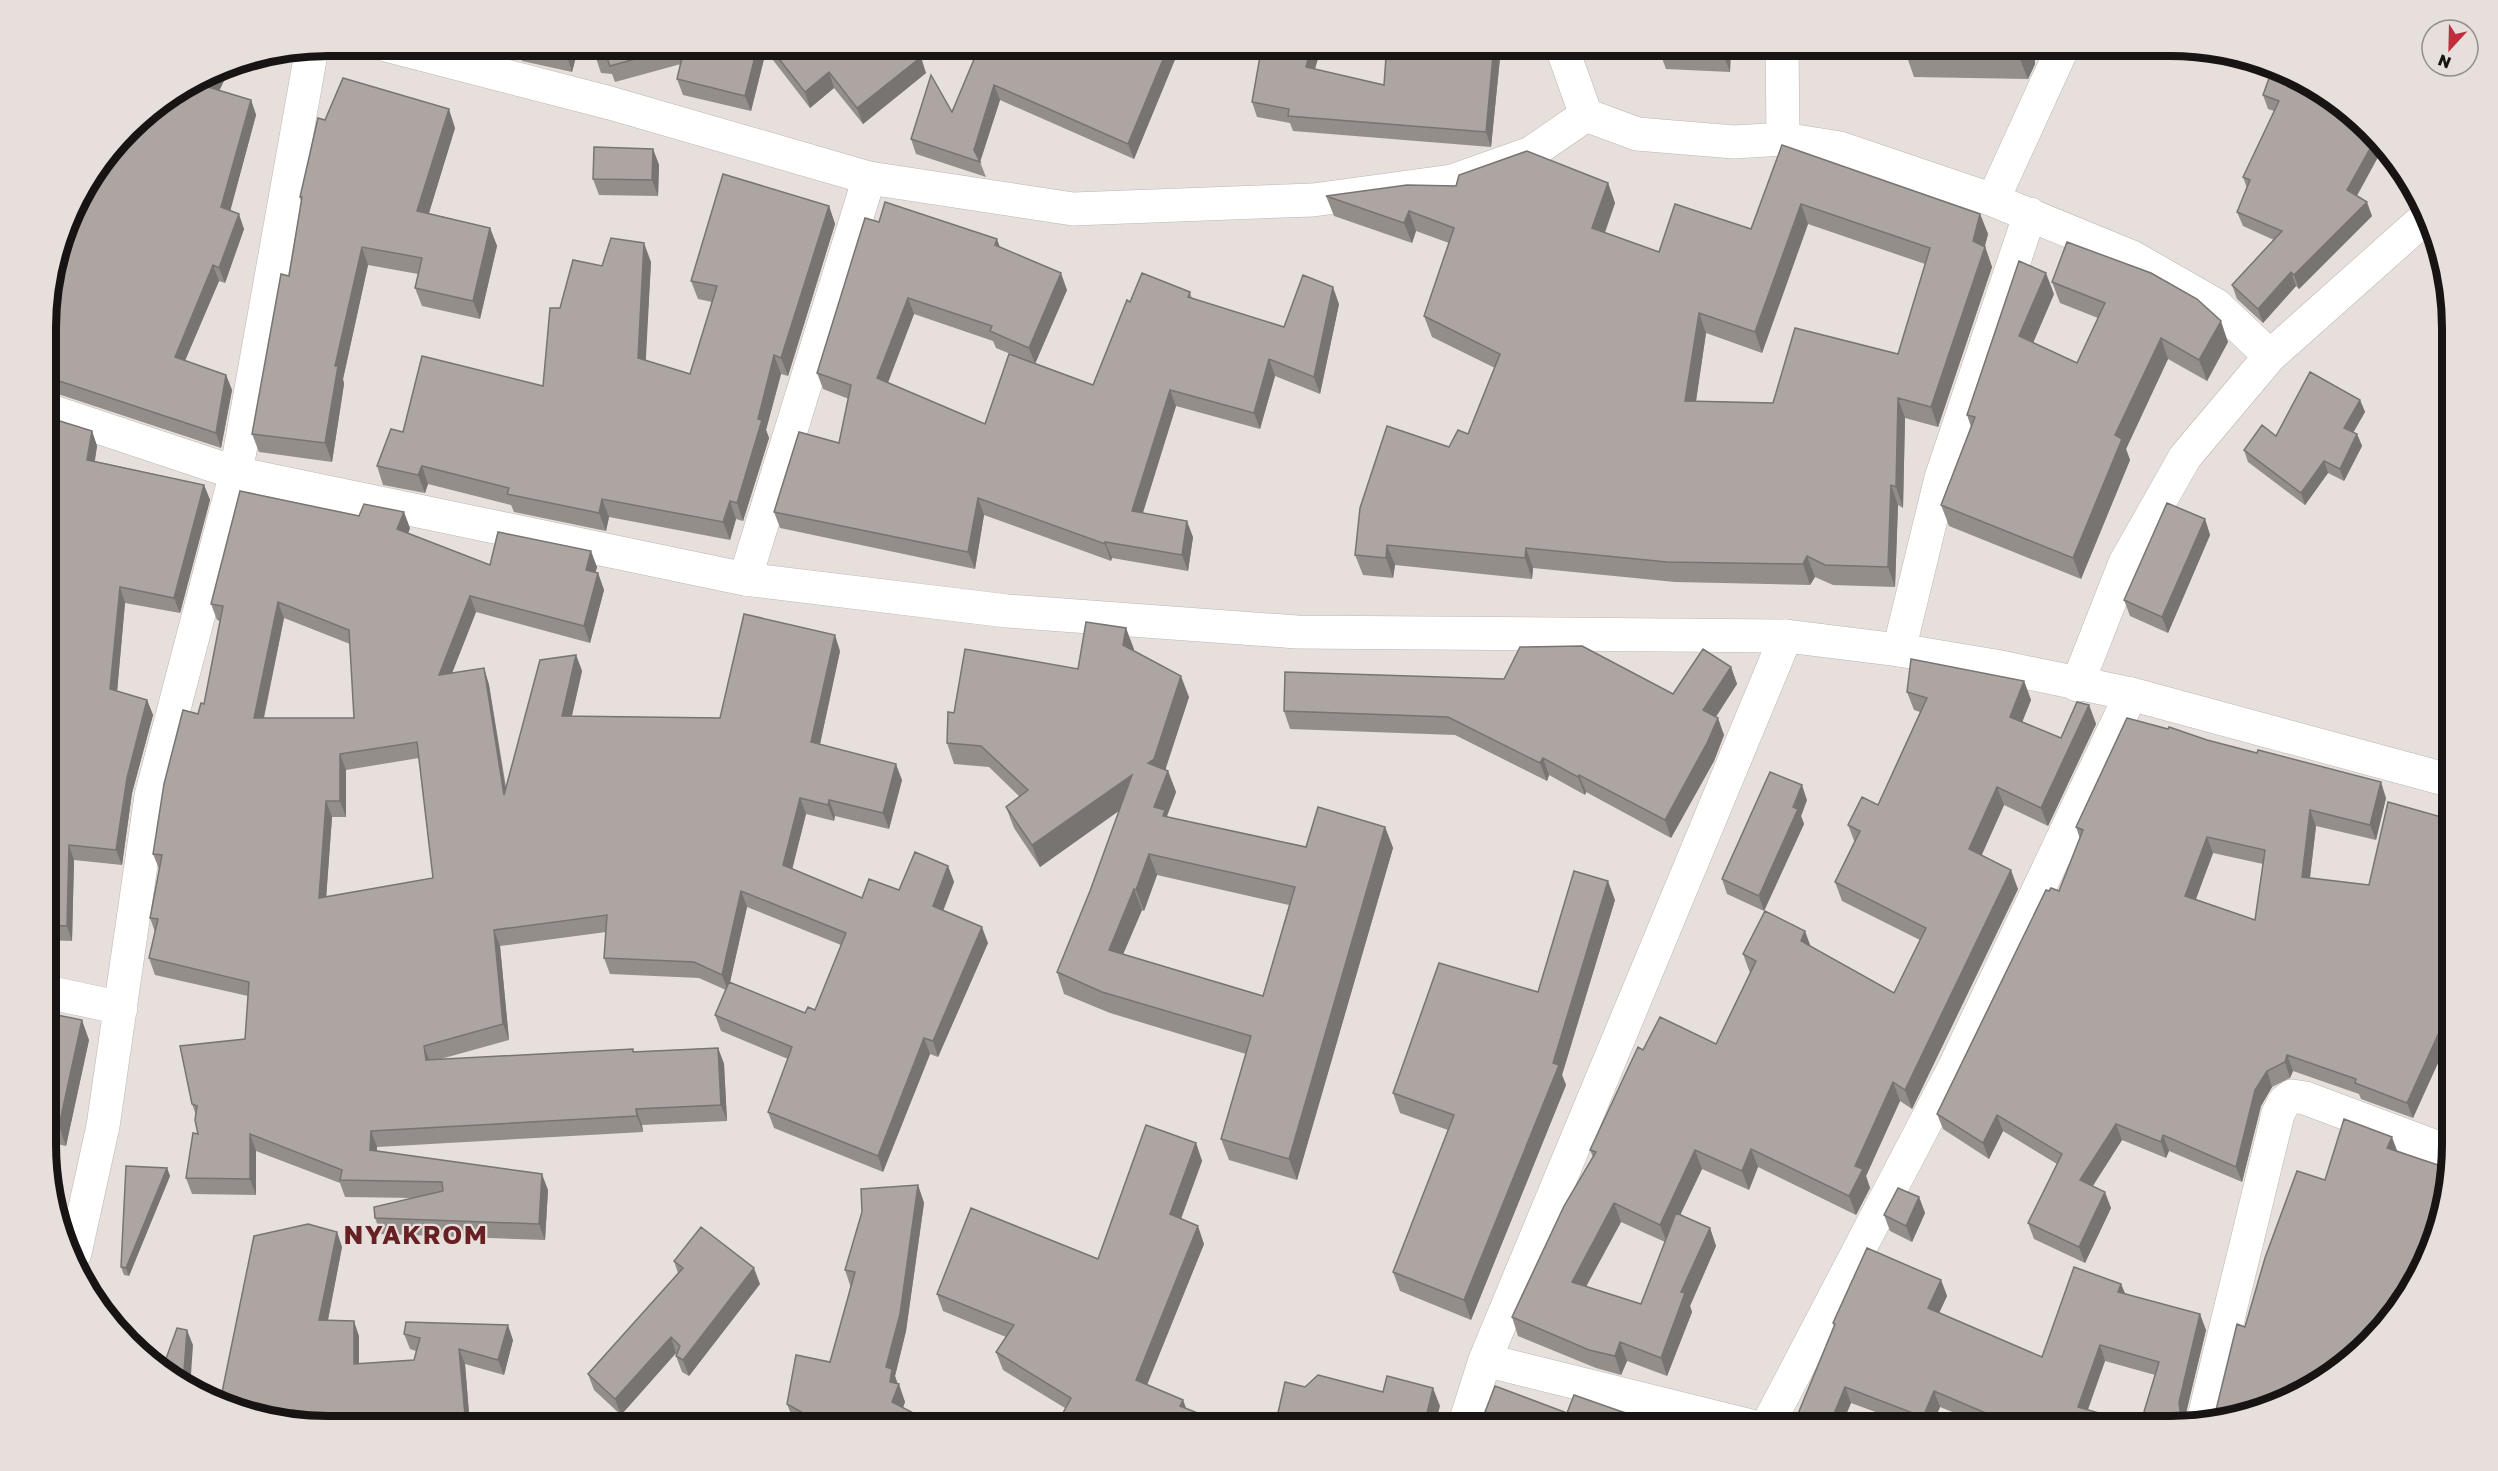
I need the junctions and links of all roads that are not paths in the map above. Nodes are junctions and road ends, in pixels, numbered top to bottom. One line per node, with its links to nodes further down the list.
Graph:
1 (311, 56): 14 (street)
2 (428, 56): 8 (street)
3 (1566, 56): 6 (street)
4 (1782, 56): 7 (street)
5 (2059, 56): 9 (street)
6 (1586, 115): 7 (street); 8 (street)
7 (1783, 139): 9 (street)
8 (869, 178): 15 (street)
9 (1993, 200): 10 (street)
10 (2030, 214): 12 (street); 17 (street)
11 (2421, 221): 12 (street)
12 (2270, 356): 18 (street)
13 (56, 413): 14 (street)
14 (236, 473): 15 (street); 22 (street)
15 (745, 579): 16 (street)
16 (1786, 636): 17 (street); 25 (street)
17 (1899, 650): 18 (street)
18 (2077, 685): 19 (street)
19 (2131, 694): 20 (street); 29 (street)
20 (2442, 778)
21 (56, 995): 22 (street)
22 (121, 1008): 24 (street)
23 (2442, 1149): 26 (street)
24 (76, 1248)
25 (1485, 1360): 27 (street); 28 (street)
26 (2205, 1413)
27 (1467, 1416)
28 (1711, 1416)
29 (1772, 1416)

